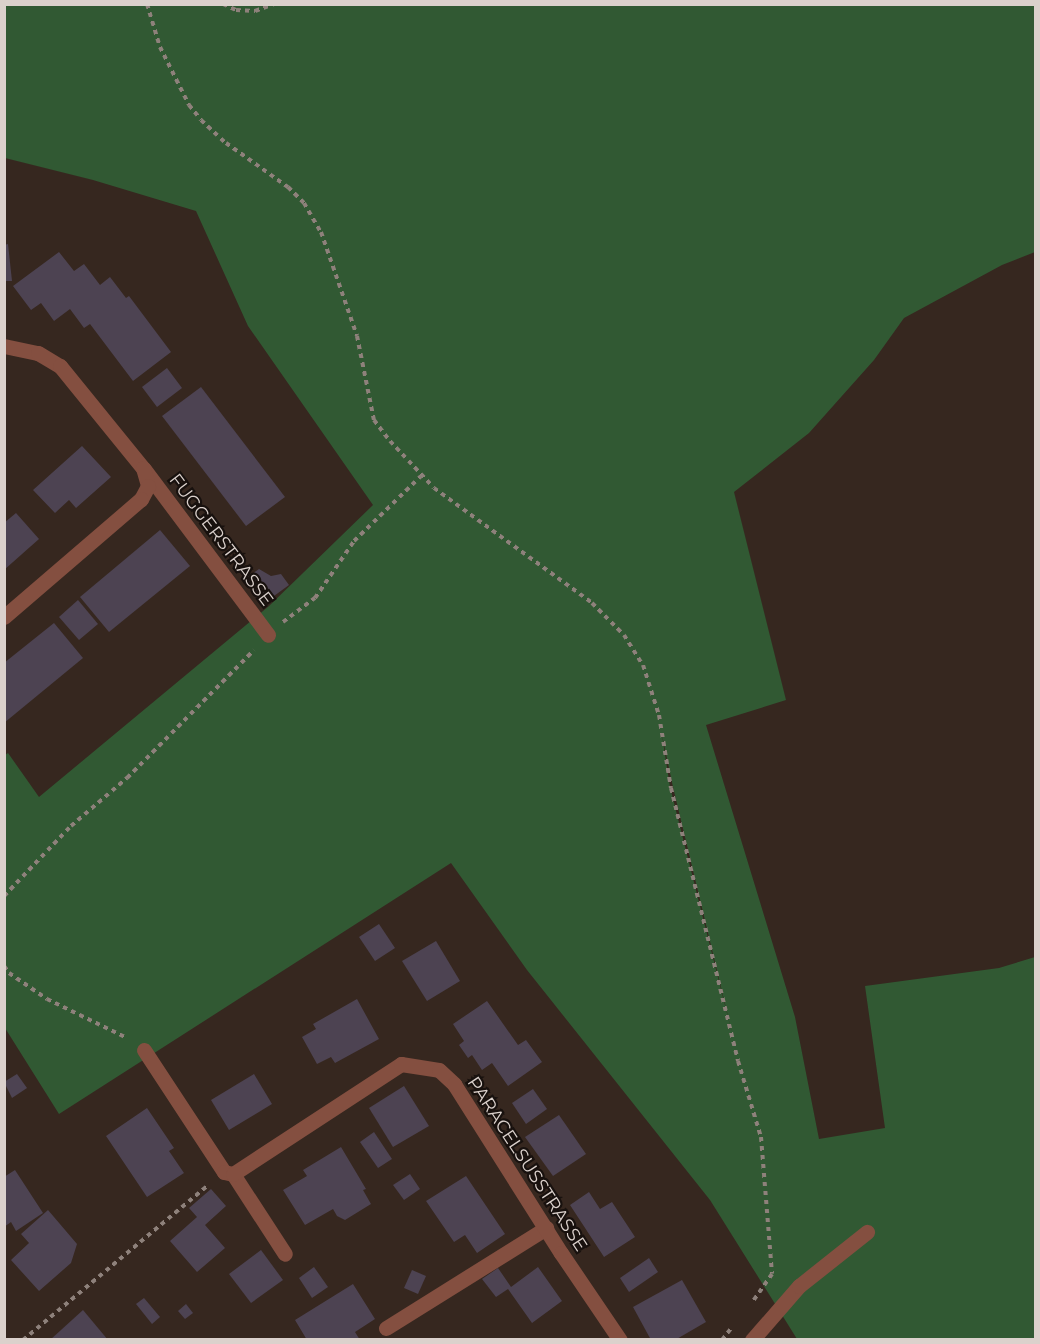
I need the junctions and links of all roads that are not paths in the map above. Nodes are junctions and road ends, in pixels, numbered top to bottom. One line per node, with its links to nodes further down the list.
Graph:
1 (4, 346): 2 (street, FUGGERSTRASSE)
2 (143, 468): 3 (street, FUGGERSTRASSE); 4 (street, FUGGERSTRASSE)
3 (4, 617)
4 (268, 635)
5 (144, 1050): 6 (street)
6 (229, 1173): 7 (street, PARACELSUSSTRASSE); 9 (street)
7 (546, 1228): 10 (street); 11 (street, PARACELSUSSTRASSE)
8 (867, 1232): 12 (street)
9 (285, 1254)
10 (386, 1329)
11 (620, 1340)
12 (752, 1340)

